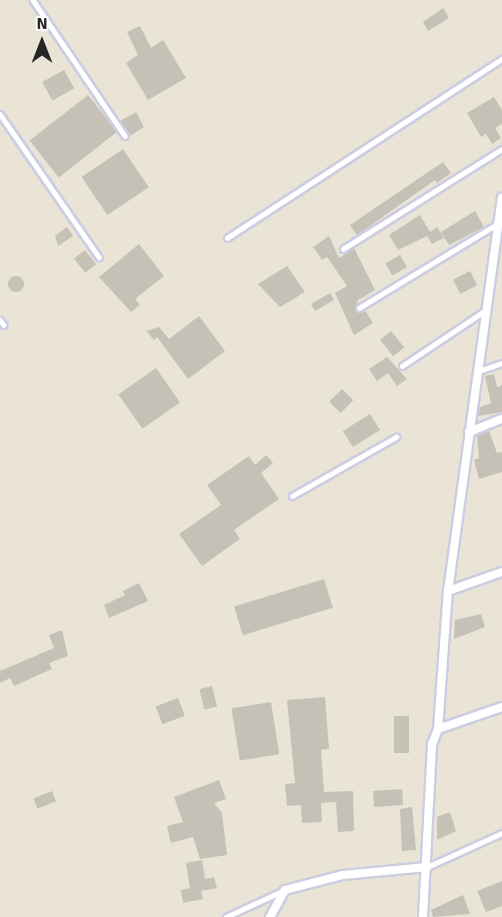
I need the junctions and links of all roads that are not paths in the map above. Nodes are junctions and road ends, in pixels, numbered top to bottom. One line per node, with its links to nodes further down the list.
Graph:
1 (33, 0): 4 (lane)
2 (502, 59): 8 (lane)
3 (0, 114): 10 (lane)
4 (125, 136)
5 (502, 149): 9 (lane)
6 (502, 198): 7 (street)
7 (497, 224): 11 (lane); 12 (street)
8 (227, 238)
9 (343, 249)
10 (99, 257)
11 (359, 308)
12 (488, 309): 14 (lane); 15 (street)
13 (502, 363): 15 (lane)
14 (402, 366)
15 (477, 372): 17 (street)
16 (502, 418): 17 (street)
17 (469, 432): 21 (street)
18 (396, 437): 19 (lane)
19 (292, 496)
20 (502, 572): 21 (street)
21 (448, 591): 23 (street)
22 (502, 707): 23 (street)
23 (438, 729): 25 (street)
24 (502, 833): 25 (lane)
25 (427, 867): 26 (street); 29 (street)
26 (285, 890): 27 (lane); 28 (street)
27 (226, 917)
28 (270, 917)
29 (423, 917)

